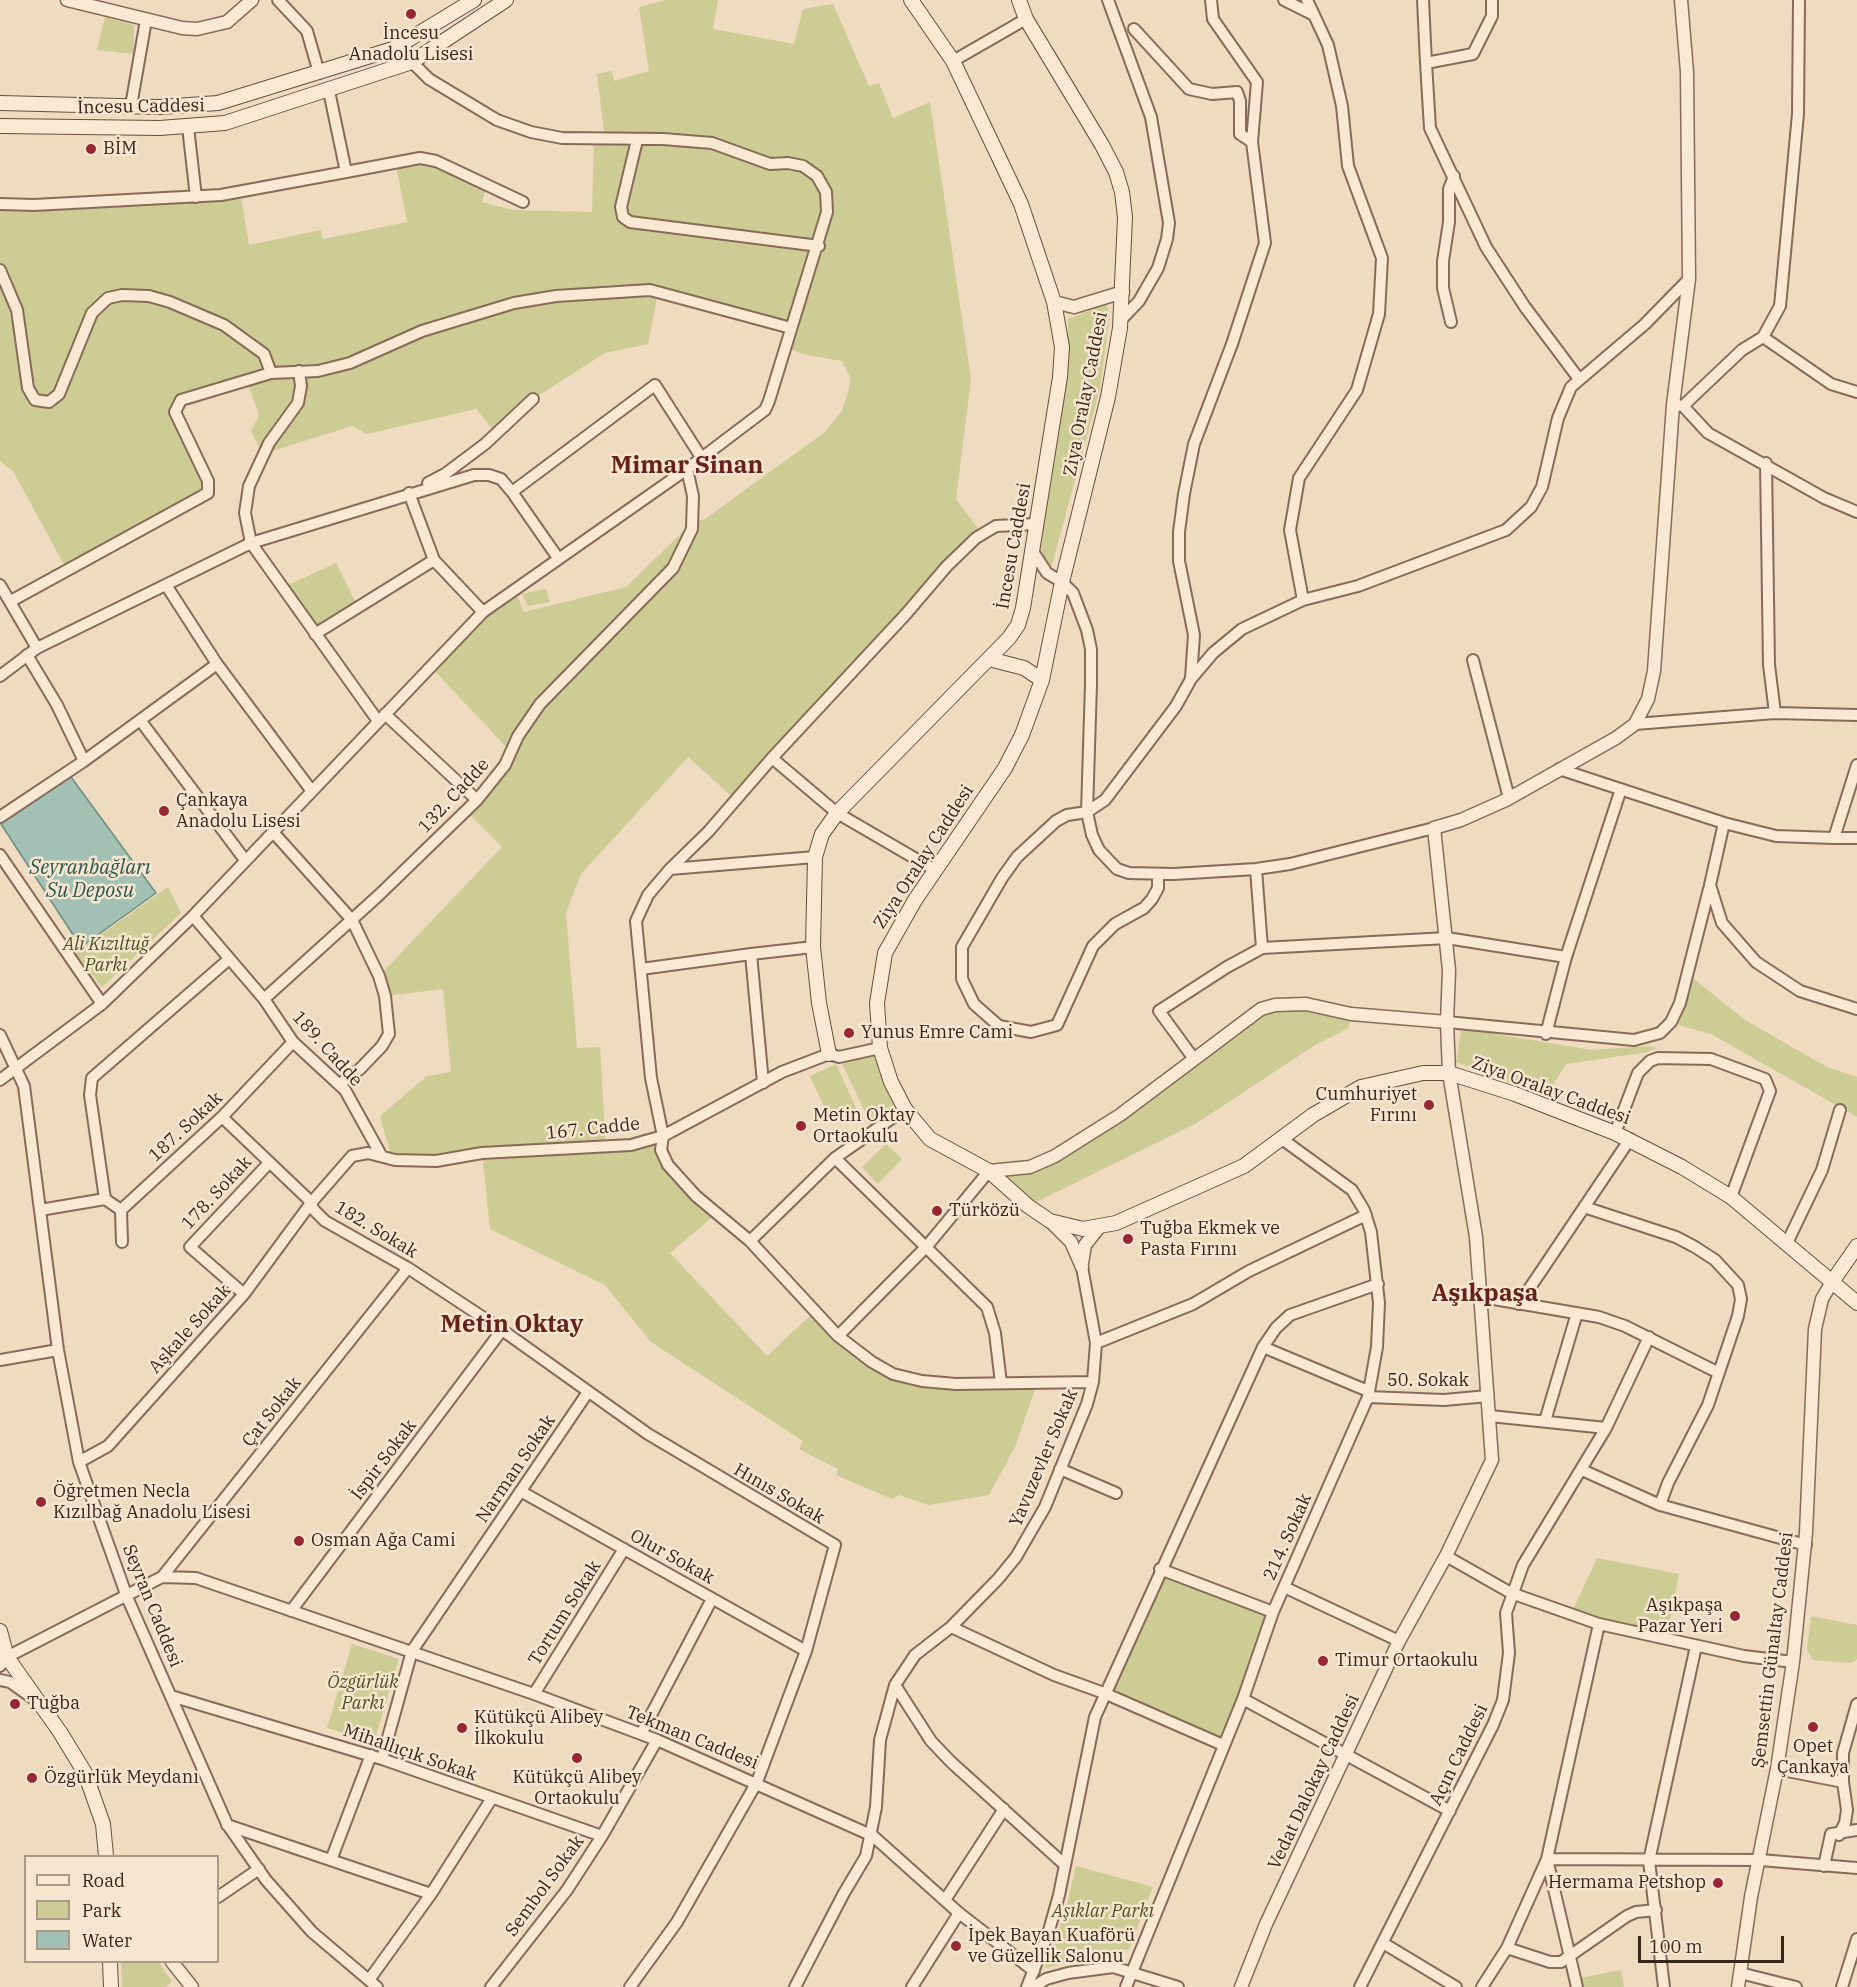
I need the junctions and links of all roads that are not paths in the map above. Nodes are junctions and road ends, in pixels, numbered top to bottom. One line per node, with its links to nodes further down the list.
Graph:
1 (67, 0): 18 (street)
2 (252, 0): 18 (street)
3 (278, 0): 24 (street)
4 (474, 0): 20 (main road, İncesu Caddesi)
5 (506, 0): 22 (main road, İncesu Caddesi)
6 (912, 0): 21 (main road, İncesu Caddesi)
7 (1019, 0): 17 (main road, Ziya Oralay Caddesi)
8 (1108, 0): 42 (street)
9 (1211, 0): 31 (street)
10 (1284, 0): 16 (street)
11 (1307, 0): 16 (street)
12 (1423, 0): 23 (street)
13 (1492, 0): 23 (street)
14 (1681, 0): 39 (street)
15 (1799, 0): 45 (street)
16 (1314, 15): 66 (street)
17 (1026, 19): 21 (street); 40 (main road, Ziya Oralay Caddesi)
18 (146, 20): 27 (street)
19 (1134, 29): 31 (street)
20 (404, 44): 22 (street); 24 (main road, İncesu Caddesi)
21 (953, 61): 41 (main road, İncesu Caddesi)
22 (412, 62): 25 (main road, İncesu Caddesi); 30 (street)
23 (1426, 63): 33 (street)
24 (319, 73): 27 (main road, İncesu Caddesi)
25 (329, 91): 29 (main road, İncesu Caddesi); 32 (street)
26 (0, 103): 27 (main road, İncesu Caddesi)
27 (131, 106)
28 (0, 126): 29 (main road, İncesu Caddesi)
29 (188, 127): 34 (street)
30 (637, 140): 37 (street); 37 (street)
31 (1252, 142): 76 (street)
32 (346, 172): 34 (street); 35 (street)
33 (1454, 176): 43 (street); 48 (street)
34 (196, 196): 36 (street)
35 (523, 202)
36 (0, 204)
37 (819, 246): 44 (street)
38 (0, 270): 47 (street)
39 (1689, 279): 48 (street); 51 (street)
40 (1123, 292): 41 (street); 42 (main road, Ziya Oralay Caddesi)
41 (1054, 303): 58 (main road, İncesu Caddesi)
42 (1121, 320): 63 (main road, Ziya Oralay Caddesi)
43 (1451, 322)
44 (791, 328): 46 (street); 52 (street)
45 (1762, 337): 49 (street); 51 (street)
46 (299, 371): 47 (street); 59 (street)
47 (271, 373): 67 (street)
48 (1579, 379): 66 (street)
49 (1857, 392)
50 (533, 399): 56 (street)
51 (1678, 405): 53 (street); 82 (street)
52 (700, 457): 54 (street); 55 (street)
53 (1766, 463): 57 (street); 78 (street)
54 (687, 470): 61 (street); 90 (street, 132. Cadde)
55 (512, 492): 56 (street); 61 (street)
56 (409, 493): 59 (street); 62 (street)
57 (1857, 512)
58 (1037, 524): 60 (main road, İncesu Caddesi); 83 (street)
59 (251, 543): 65 (street); 69 (street)
60 (1032, 550): 63 (street); 72 (main road, İncesu Caddesi)
61 (558, 558): 68 (street)
62 (435, 560): 68 (street); 69 (street)
63 (1062, 582): 77 (main road, Ziya Oralay Caddesi); 91 (street)
64 (0, 585): 67 (street)
65 (166, 585): 70 (street); 74 (street)
66 (1303, 600): 76 (street)
67 (10, 601): 70 (street)
68 (483, 612): 80 (street)
69 (315, 634): 80 (street)
70 (37, 648): 71 (street)
71 (27, 655): 75 (street); 84 (street)
72 (989, 658): 77 (main road); 92 (main road, İncesu Caddesi)
73 (1473, 660): 89 (street)
74 (217, 664): 81 (street); 88 (street)
75 (0, 676)
76 (1191, 679): 91 (street)
77 (1042, 680): 104 (main road, Ziya Oralay Caddesi)
78 (1775, 713): 79 (street); 82 (street)
79 (1857, 715)
80 (382, 718): 88 (street); 90 (street)
81 (140, 720): 84 (street); 101 (street)
82 (1635, 723): 86 (street)
83 (772, 759): 92 (street); 102 (street)
84 (84, 761): 93 (street)
85 (1857, 765): 97 (street)
86 (1559, 769): 87 (street); 89 (street)
87 (1621, 789): 94 (street); 113 (street)
88 (311, 790): 96 (street)
89 (1509, 798): 95 (street)
90 (477, 800): 108 (street, 132. Cadde)
91 (1087, 812): 105 (street); 105 (street)
92 (837, 813): 100 (main road, İncesu Caddesi); 104 (street)
93 (0, 817)
94 (1724, 824): 97 (street); 106 (street)
95 (1434, 828): 103 (street); 109 (street, Vedat Dalokay Caddesi)
96 (273, 832): 101 (street); 108 (street)
97 (1834, 838): 98 (street)
98 (1857, 838)
99 (0, 855): 117 (street)
100 (815, 857): 102 (street); 110 (main road, İncesu Caddesi)
101 (245, 860): 107 (street)
102 (670, 868): 115 (street)
103 (1257, 869): 105 (street); 111 (street)
104 (935, 870): 123 (main road, Ziya Oralay Caddesi)
105 (1158, 874)
106 (1710, 885): 118 (street); 120 (street)
107 (193, 916): 114 (street, 189. Cadde); 117 (street)
108 (352, 920): 116 (street, 132. Cadde); 130 (street)
109 (1447, 938): 111 (street); 113 (street); 119 (street, Vedat Dalokay Caddesi)
110 (813, 947): 112 (street); 124 (main road, İncesu Caddesi)
111 (1262, 948): 125 (street)
112 (751, 954): 115 (street); 129 (street)
113 (1566, 957): 120 (street)
114 (228, 960): 116 (street, 189. Cadde); 143 (street)
115 (641, 969): 135 (street)
116 (264, 999): 122 (street, 189. Cadde)
117 (102, 1004): 126 (street)
118 (1857, 1009)
119 (1447, 1022): 120 (street); 125 (street); 127 (street, Vedat Dalokay Caddesi)
120 (1546, 1034)
121 (0, 1035): 126 (street, Seyran Caddesi)
122 (293, 1042): 130 (street, 189. Cadde); 133 (street, 187. Sokak)
123 (880, 1048): 124 (street, 167. Cadde); 131 (main road, Ziya Oralay Caddesi)
124 (829, 1054): 129 (street, 167. Cadde)
125 (1194, 1059): 141 (street)
126 (17, 1069): 128 (street); 146 (street, Seyran Caddesi)
127 (1449, 1073): 134 (main road, Ziya Oralay Caddesi); 136 (main road, Ziya Oralay Caddesi); 161 (street, Vedat Dalokay Caddesi)
128 (0, 1080)
129 (763, 1083): 135 (street, 167. Cadde)
130 (340, 1084): 138 (street, 189. Cadde)
131 (905, 1109): 139 (street); 141 (main road, Ziya Oralay Caddesi)
132 (1840, 1110): 153 (street)
133 (222, 1118): 140 (street, 182. Sokak); 147 (street, 187. Sokak)
134 (1616, 1133): 137 (main road, Ziya Oralay Caddesi); 142 (street)
135 (663, 1136): 138 (street, 167. Cadde); 151 (street)
136 (1282, 1138): 148 (street, 214. Sokak); 150 (main road, Ziya Oralay Caddesi)
137 (1630, 1139): 142 (main road, Ziya Oralay Caddesi); 145 (street)
138 (381, 1155): 144 (street, 167. Cadde)
139 (835, 1158): 151 (street); 154 (street)
140 (268, 1163): 144 (street, 182. Sokak); 160 (street, 178. Sokak)
141 (989, 1171): 149 (main road, Ziya Oralay Caddesi); 154 (street)
142 (1731, 1197): 153 (main road, Ziya Oralay Caddesi)
143 (105, 1199): 146 (street); 147 (street)
144 (311, 1203): 157 (street, 182. Sokak); 160 (street, Aşkale Sokak)
145 (1584, 1207): 163 (street); 172 (street)
146 (40, 1210): 170 (street, Seyran Caddesi)
147 (121, 1210): 152 (street)
148 (1366, 1215): 159 (street, 214. Sokak); 168 (street)
149 (1050, 1221): 150 (main road, Ziya Oralay Caddesi); 156 (street)
150 (1100, 1226): 156 (street)
151 (750, 1241): 166 (street)
152 (122, 1242)
153 (1787, 1243): 158 (main road, Ziya Oralay Caddesi)
154 (927, 1246): 166 (street); 174 (street)
155 (1857, 1246): 158 (main road)
156 (1082, 1267): 168 (street, Yavuzevler Sokak)
157 (408, 1268): 165 (street, 182. Sokak); 191 (street, Çat Sokak)
158 (1832, 1282): 162 (main road, Ziya Oralay Caddesi); 187 (street, Şemsettin Günaltay Caddesi)
159 (1377, 1284): 169 (street); 176 (street, 214. Sokak)
160 (244, 1294): 181 (street, Aşkale Sokak)
161 (1482, 1297): 163 (street); 177 (street, Vedat Dalokay Caddesi)
162 (1857, 1303)
163 (1519, 1305): 164 (street)
164 (1577, 1313): 167 (street); 179 (street)
165 (502, 1330): 175 (street, Hınıs Sokak); 196 (street, İspir Sokak)
166 (838, 1336): 174 (street)
167 (1649, 1337): 172 (street); 180 (street, Açın Caddesi)
168 (1096, 1343): 173 (street, Yavuzevler Sokak)
169 (1263, 1347): 176 (street, 50. Sokak); 190 (street)
170 (58, 1350): 171 (street); 181 (street, Seyran Caddesi)
171 (0, 1360)
172 (1719, 1373): 186 (street)
173 (1094, 1382): 174 (street); 182 (street, Yavuzevler Sokak)
174 (1001, 1383)
175 (588, 1392): 184 (street, Narman Sokak); 204 (street, Hınıs Sokak)
176 (1368, 1394): 177 (street, 50. Sokak); 192 (street, 214. Sokak)
177 (1488, 1396): 178 (street, Vedat Dalokay Caddesi)
178 (1490, 1416): 179 (street); 189 (street, Vedat Dalokay Caddesi)
179 (1545, 1421): 180 (street)
180 (1606, 1428): 183 (street, Açın Caddesi)
181 (79, 1462): 194 (street, Seyran Caddesi)
182 (1060, 1469): 185 (street); 199 (street, Yavuzevler Sokak)
183 (1582, 1470): 186 (street); 193 (street, Açın Caddesi)
184 (522, 1491): 188 (street, Olur Sokak); 203 (street, Narman Sokak)
185 (1116, 1493)
186 (1660, 1505): 187 (street)
187 (1806, 1545): 206 (street, Şemsettin Günaltay Caddesi)
188 (624, 1549): 195 (street, Olur Sokak); 210 (street, Tortum Sokak)
189 (1446, 1556): 193 (street); 201 (street, Vedat Dalokay Caddesi)
190 (1160, 1569): 197 (street); 209 (street)
191 (162, 1577): 194 (street); 196 (street, Tekman Caddesi)
192 (1284, 1587): 197 (street, 214. Sokak); 201 (street)
193 (1511, 1593): 198 (street); 225 (street, Açın Caddesi)
194 (127, 1597): 205 (street); 211 (street, Seyran Caddesi)
195 (712, 1599): 204 (street, Olur Sokak); 215 (street)
196 (291, 1611): 203 (street, Tekman Caddesi)
197 (1273, 1612): 212 (street, 214. Sokak)
198 (1599, 1624): 202 (street); 234 (street)
199 (951, 1627): 208 (street, Yavuzevler Sokak); 209 (street)
200 (0, 1631): 205 (main road)
201 (1399, 1641): 218 (street, Vedat Dalokay Caddesi)
202 (1696, 1646): 206 (street); 237 (street)
203 (412, 1651): 210 (street, Tekman Caddesi); 219 (street, Narman Sokak)
204 (806, 1651): 221 (street, Hınıs Sokak)
205 (4, 1662): 214 (main road)
206 (1793, 1662): 220 (street, Şemsettin Günaltay Caddesi)
207 (0, 1680): 214 (street)
208 (895, 1685): 224 (street); 230 (street, Yavuzevler Sokak)
209 (1104, 1693): 217 (street); 238 (street)
210 (534, 1694): 215 (street, Tekman Caddesi)
211 (171, 1696): 219 (street, Mihallıçık Sokak); 226 (street, Seyran Caddesi)
212 (1243, 1699): 217 (street, 214. Sokak); 218 (street)
213 (1857, 1704): 222 (street)
214 (42, 1705): 231 (main road)
215 (641, 1734): 216 (street, Tekman Caddesi)
216 (657, 1740): 221 (street, Tekman Caddesi); 229 (street, Sembol Sokak)
217 (1223, 1744): 254 (street, 214. Sokak)
218 (1346, 1755): 225 (street); 267 (street, Vedat Dalokay Caddesi)
219 (376, 1757): 223 (street, Mihallıçık Sokak); 235 (street, Narman Sokak)
220 (1777, 1769): 222 (street); 236 (street, Şemsettin Günaltay Caddesi)
221 (757, 1782): 230 (street, Tekman Caddesi); 260 (street, Hınıs Sokak)
222 (1843, 1782): 228 (street)
223 (492, 1798): 229 (street, Mihallıçık Sokak); 242 (street)
224 (1004, 1809): 238 (street); 244 (street)
225 (1450, 1811): 248 (street, Açın Caddesi)
226 (227, 1824): 235 (street); 241 (street, Seyran Caddesi)
227 (1857, 1830): 228 (street)
228 (1839, 1835): 239 (street)
229 (602, 1836): 259 (street, Sembol Sokak)
230 (873, 1836): 244 (street, Tekman Caddesi); 261 (street, Yavuzevler Sokak)
231 (106, 1841): 232 (main road); 233 (street)
232 (106, 1855)
233 (112, 1855)
234 (1548, 1859): 237 (street); 249 (street); 250 (street)
235 (331, 1860): 242 (street)
236 (1760, 1860): 237 (street); 239 (street); 255 (street, Şemsettin Günaltay Caddesi)
237 (1649, 1861): 245 (street)
238 (1065, 1865): 253 (street)
239 (1824, 1866): 240 (street)
240 (1857, 1868)
241 (259, 1869): 243 (street); 256 (street, Seyran Caddesi)
242 (431, 1894): 256 (street)
243 (219, 1896)
244 (945, 1900): 246 (street, Tekman Caddesi)
245 (1656, 1910): 250 (street); 272 (street)
246 (959, 1913): 253 (street, Tekman Caddesi); 262 (street)
247 (1857, 1939): 275 (street)
248 (1383, 1943): 268 (street, Açın Caddesi); 269 (street)
249 (1507, 1948): 250 (street); 270 (street)
250 (1569, 1958): 271 (street)
251 (110, 1963): 257 (main road)
252 (173, 1963): 258 (street)
253 (1034, 1971): 263 (street)
254 (1132, 1971): 264 (street); 265 (street, 214. Sokak); 266 (street)
255 (1740, 1973): 273 (street, Şemsettin Günaltay Caddesi); 274 (street)
256 (373, 1984)
257 (111, 1987)
258 (192, 1987)
259 (491, 1987)
260 (630, 1987)
261 (795, 1987)
262 (912, 1987)
263 (1027, 1987)
264 (1034, 1987)
265 (1126, 1987)
266 (1178, 1987)
267 (1241, 1987)
268 (1360, 1987)
269 (1456, 1987)
270 (1482, 1987)
271 (1577, 1987)
272 (1664, 1987)
273 (1738, 1987)
274 (1796, 1987)
275 (1842, 1987)

